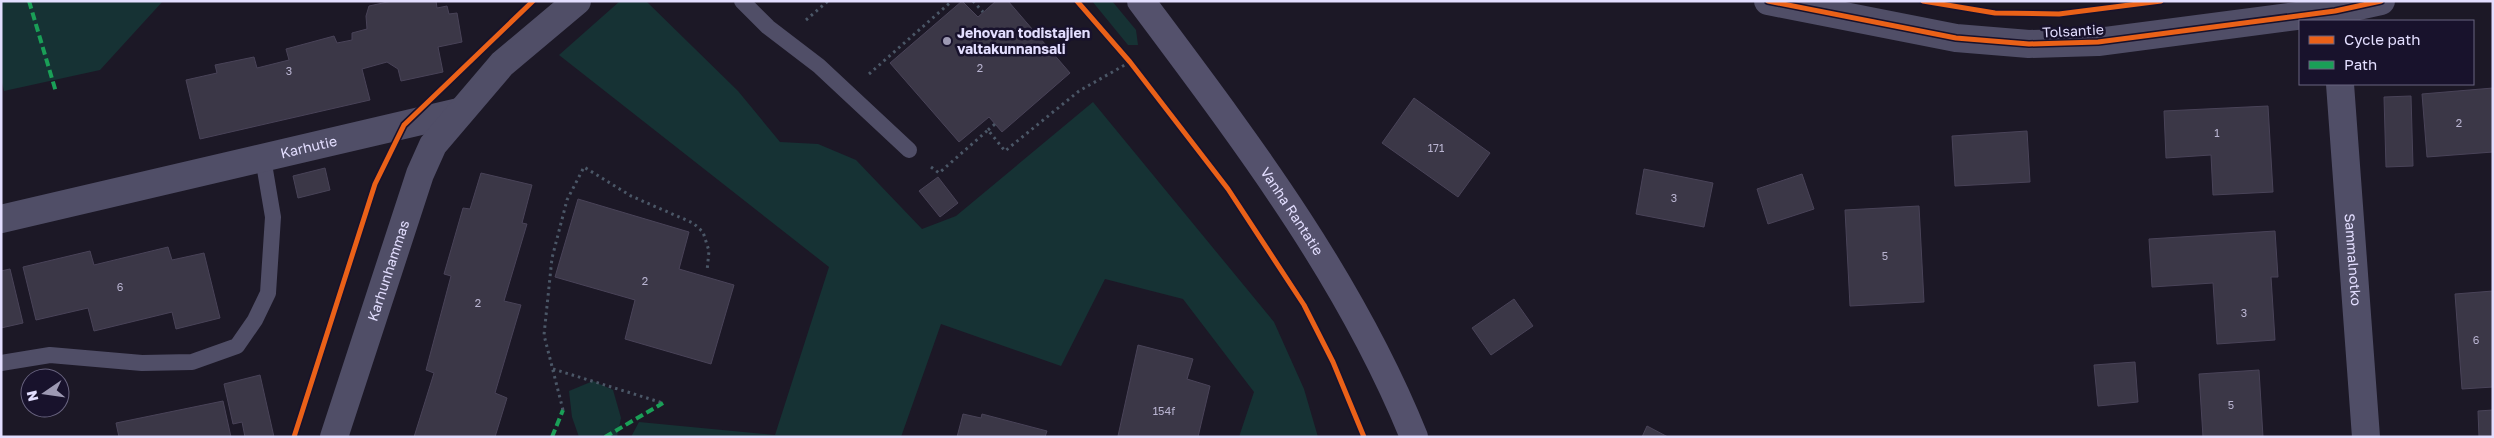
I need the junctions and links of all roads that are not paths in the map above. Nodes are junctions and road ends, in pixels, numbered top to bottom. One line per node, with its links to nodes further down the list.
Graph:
1 (577, 1): 10 (street)
2 (742, 1): 11 (lane)
3 (1142, 1): 16 (main road, Vanha Rantatie)
4 (1768, 1): 7 (street, Tolsantie)
5 (2381, 1): 6 (street, Tolsantie)
6 (2336, 16): 8 (street, Tolsantie)
7 (2299, 20)
8 (2299, 20)
9 (2340, 85): 17 (street, Sammalnotko)
10 (459, 112): 12 (street, Karhutie); 15 (street, Karhunhammas)
11 (909, 150)
12 (263, 158): 13 (street, Karhutie); 14 (lane)
13 (1, 219)
14 (1, 363)
15 (334, 437)
16 (1414, 437)
17 (2366, 437)

